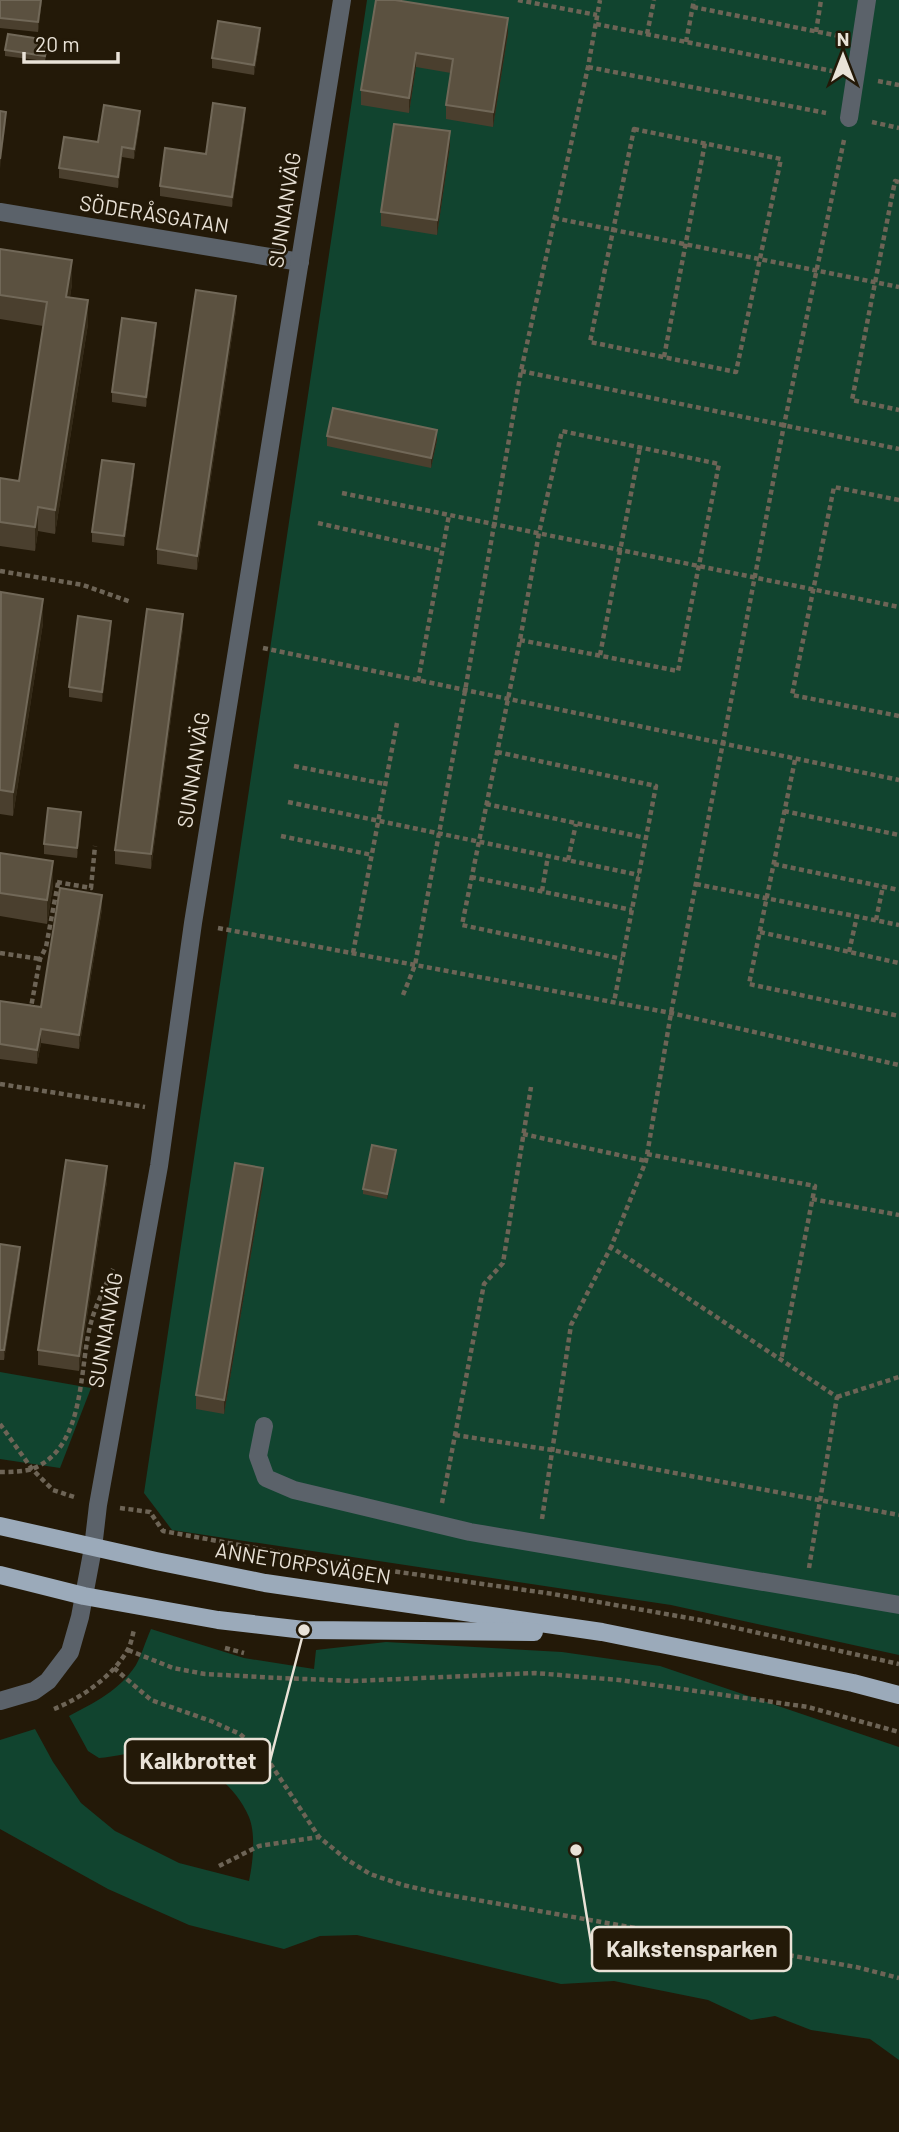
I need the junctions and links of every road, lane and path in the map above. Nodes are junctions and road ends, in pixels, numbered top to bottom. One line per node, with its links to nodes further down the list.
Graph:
1 (342, 0): 26 (street, SUNNANVÄG)
2 (518, 0): 9 (path)
3 (600, 0): 9 (path)
4 (654, 0): 12 (path)
5 (694, 0): 8 (path)
6 (821, 0): 11 (path)
7 (867, 0): 13 (street)
8 (693, 7): 11 (path); 14 (path)
9 (597, 15): 10 (path)
10 (596, 23): 12 (path); 15 (path)
11 (816, 32): 13 (path)
12 (648, 34): 14 (path)
13 (861, 40): 16 (street)
14 (686, 42): 16 (path)
15 (588, 67): 18 (path); 22 (path)
16 (855, 76): 17 (path); 18 (street)
17 (899, 85)
18 (849, 118): 27 (path)
19 (705, 143): 23 (path); 24 (path); 25 (path)
20 (899, 182): 28 (path)
21 (0, 212): 26 (street, SÖDERÅSGATAN)
22 (554, 218): 23 (path); 31 (path)
23 (613, 230): 24 (path); 30 (path)
24 (686, 244): 25 (path); 30 (path)
25 (760, 259): 27 (path); 30 (path)
26 (300, 262): 51 (street, SUNNANVÄG)
27 (816, 271): 28 (path); 33 (path)
28 (875, 282): 29 (path); 32 (path)
29 (899, 287)
30 (664, 357)
31 (520, 370): 33 (path); 40 (path)
32 (899, 410)
33 (783, 425): 35 (path); 46 (path)
34 (640, 447): 41 (path); 42 (path); 44 (path)
35 (899, 449)
36 (342, 493): 38 (path)
37 (899, 500): 47 (path)
38 (449, 514): 40 (path); 43 (path)
39 (318, 523): 43 (path)
40 (494, 524): 41 (path); 54 (path)
41 (539, 533): 42 (path); 50 (path)
42 (620, 550): 44 (path); 52 (path)
43 (442, 551): 53 (path)
44 (699, 566): 46 (path); 52 (path)
45 (0, 571): 48 (path)
46 (755, 578): 47 (path); 58 (path)
47 (814, 590): 49 (path); 56 (path)
48 (131, 602)
49 (899, 607)
50 (520, 640): 52 (path); 55 (path)
51 (238, 642): 53 (path); 91 (street, SUNNANVÄG)
52 (600, 655)
53 (418, 681): 54 (path)
54 (465, 691): 55 (path); 69 (path)
55 (508, 700): 58 (path); 59 (path)
56 (899, 716)
57 (397, 723): 63 (path)
58 (724, 744): 60 (path); 83 (path)
59 (497, 752): 65 (path); 72 (path)
60 (794, 760): 62 (path); 66 (path)
61 (294, 766): 63 (path)
62 (899, 780)
63 (385, 784): 67 (path)
64 (288, 802): 67 (path)
65 (486, 804): 68 (path); 73 (path)
66 (784, 811): 70 (path); 78 (path)
67 (378, 821): 69 (path); 75 (path)
68 (576, 824): 72 (path); 77 (path)
69 (439, 833): 73 (path); 100 (path)
70 (899, 835)
71 (281, 836): 75 (path)
72 (646, 838): 79 (path)
73 (479, 841): 76 (path); 80 (path)
74 (95, 846): 82 (path)
75 (372, 855): 96 (path)
76 (548, 856): 77 (path); 86 (path)
77 (568, 860): 79 (path)
78 (774, 864): 84 (path); 87 (path)
79 (639, 875): 88 (path)
80 (471, 877): 86 (path); 98 (path)
81 (46, 881): 82 (path)
82 (58, 883): 97 (path)
83 (696, 884): 87 (path); 104 (path)
84 (883, 886): 85 (path); 90 (path)
85 (899, 890)
86 (542, 891): 88 (path)
87 (766, 898): 89 (path); 93 (path)
88 (632, 910): 98 (path)
89 (857, 916): 90 (path); 94 (path)
90 (876, 920): 92 (path)
91 (192, 923): 96 (path); 109 (street, SUNNANVÄG)
92 (899, 925)
93 (760, 933): 94 (path); 105 (path)
94 (849, 952): 99 (path)
95 (0, 953): 97 (path)
96 (354, 953): 100 (path)
97 (40, 959): 103 (path)
98 (622, 959): 102 (path)
99 (899, 963)
100 (415, 965): 101 (path); 102 (path)
101 (403, 995)
102 (614, 1002): 104 (path)
103 (20, 1006)
104 (671, 1013): 106 (path); 111 (path)
105 (899, 1016)
106 (899, 1065)
107 (0, 1084): 109 (path)
108 (531, 1087): 110 (path)
109 (166, 1110): 127 (street, SUNNANVÄG)
110 (523, 1134): 112 (path); 122 (path)
111 (647, 1154): 112 (path); 113 (path)
112 (646, 1161): 115 (path)
113 (812, 1199): 114 (path); 117 (path)
114 (899, 1215)
115 (611, 1247): 117 (path); 123 (path)
116 (113, 1269): 124 (path)
117 (781, 1360): 119 (path)
118 (899, 1377): 119 (path)
119 (837, 1397): 126 (path)
120 (0, 1424): 124 (path)
121 (264, 1426): 129 (street)
122 (455, 1435): 123 (path); 129 (path)
123 (552, 1450): 126 (path); 132 (path)
124 (32, 1469): 125 (path); 127 (path)
125 (0, 1472)
126 (820, 1499): 128 (path); 136 (path)
127 (99, 1505): 131 (path); 133 (street, SUNNANVÄG)
128 (899, 1515)
129 (438, 1524): 132 (street)
130 (0, 1526): 133 (main road, ANNETORPSVÄGEN)
131 (163, 1531): 134 (path); 142 (path)
132 (538, 1544): 136 (street)
133 (93, 1548): 134 (main road, ANNETORPSVÄGEN); 137 (street, SUNNANVÄG)
134 (156, 1561): 140 (main road, ANNETORPSVÄGEN)
135 (0, 1575): 137 (main road, ANNETORPSVÄGEN)
136 (806, 1589): 138 (street)
137 (83, 1597): 139 (main road, ANNETORPSVÄGEN); 145 (street, SUNNANVÄG)
138 (899, 1605)
139 (141, 1606): 140 (main road, ANNETORPSVÄGEN); 141 (path)
140 (602, 1632): 144 (main road, ANNETORPSVÄGEN)
141 (128, 1650): 143 (path); 147 (path)
142 (899, 1664)
143 (114, 1668): 146 (path); 148 (path)
144 (899, 1695)
145 (0, 1701)
146 (45, 1713)
147 (899, 1732)
148 (319, 1837): 149 (path); 150 (path)
149 (219, 1866)
150 (899, 1979)

